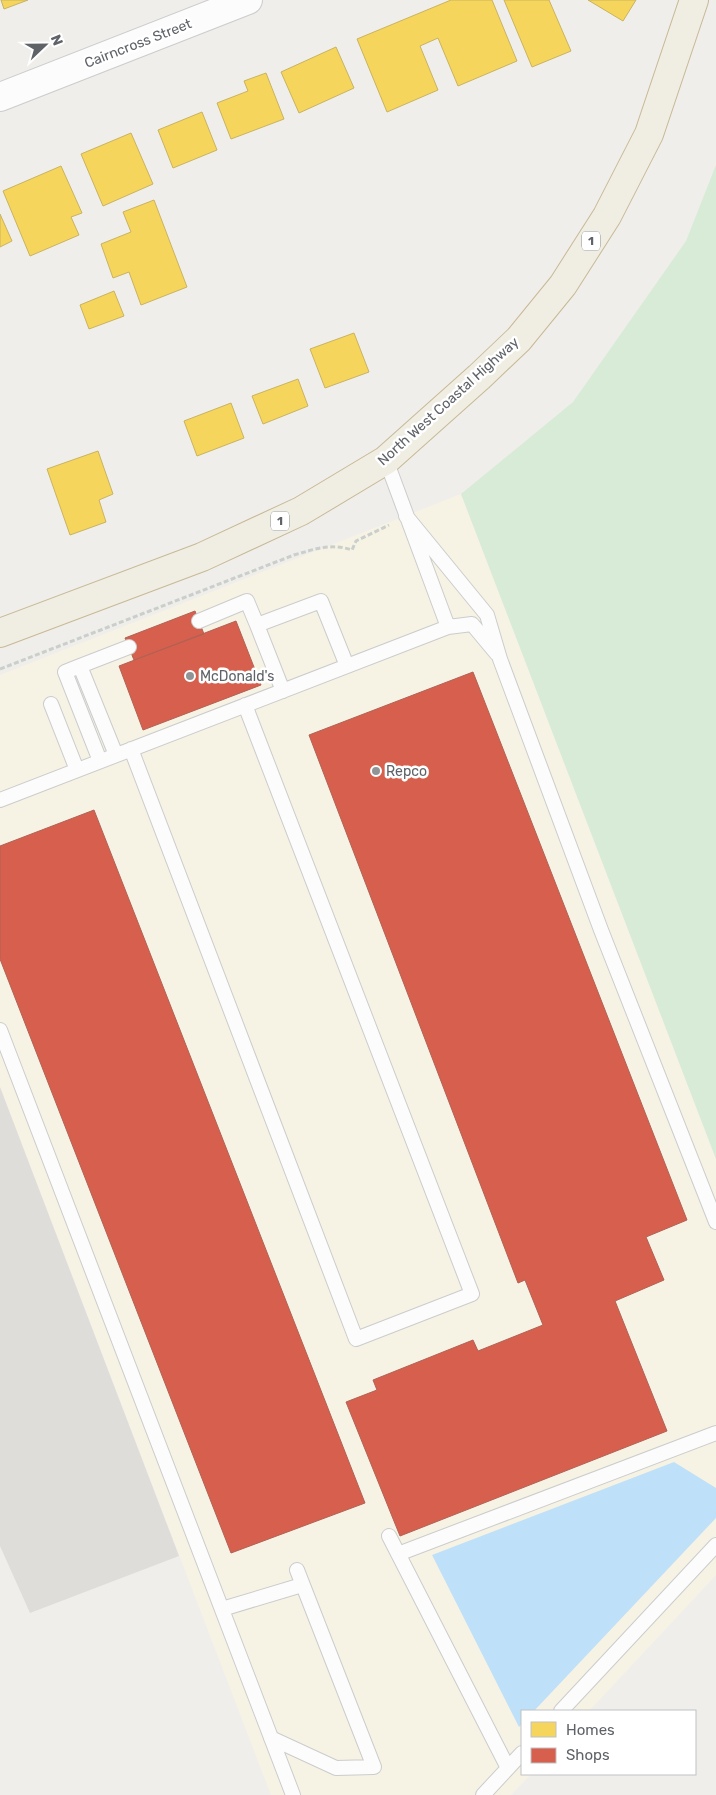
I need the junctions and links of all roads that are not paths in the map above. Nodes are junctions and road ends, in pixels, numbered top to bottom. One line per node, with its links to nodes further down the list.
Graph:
1 (248, 0): 3 (street, Cairncross Street)
2 (694, 0): 4 (highway, North West Coastal Highway / 1)
3 (0, 97)
4 (386, 460): 5 (lane); 9 (highway, North West Coastal Highway / 1)
5 (406, 516): 8 (lane); 11 (lane)
6 (199, 620): 7 (lane)
7 (257, 625): 13 (lane); 14 (lane)
8 (448, 627): 11 (lane); 13 (lane)
9 (0, 634)
10 (129, 647): 12 (lane)
11 (500, 659): 23 (lane)
12 (80, 666): 18 (lane); 19 (lane)
13 (347, 666): 14 (lane)
14 (283, 691): 16 (lane)
15 (51, 704): 20 (lane)
16 (245, 705): 17 (lane); 17 (lane)
17 (131, 749): 18 (lane)
18 (116, 755): 19 (lane)
19 (100, 761): 20 (lane)
20 (77, 770): 21 (lane)
21 (0, 800)
22 (0, 1030): 30 (lane)
23 (716, 1222)
24 (716, 1433): 27 (lane)
25 (389, 1536): 27 (lane)
26 (716, 1545): 31 (lane)
27 (398, 1554): 34 (lane)
28 (297, 1570): 29 (lane)
29 (302, 1585): 30 (lane); 32 (lane)
30 (222, 1609): 32 (lane)
31 (562, 1710)
32 (271, 1738): 35 (lane)
33 (521, 1754): 34 (lane)
34 (508, 1768): 36 (lane)
35 (293, 1795)
36 (483, 1795)

